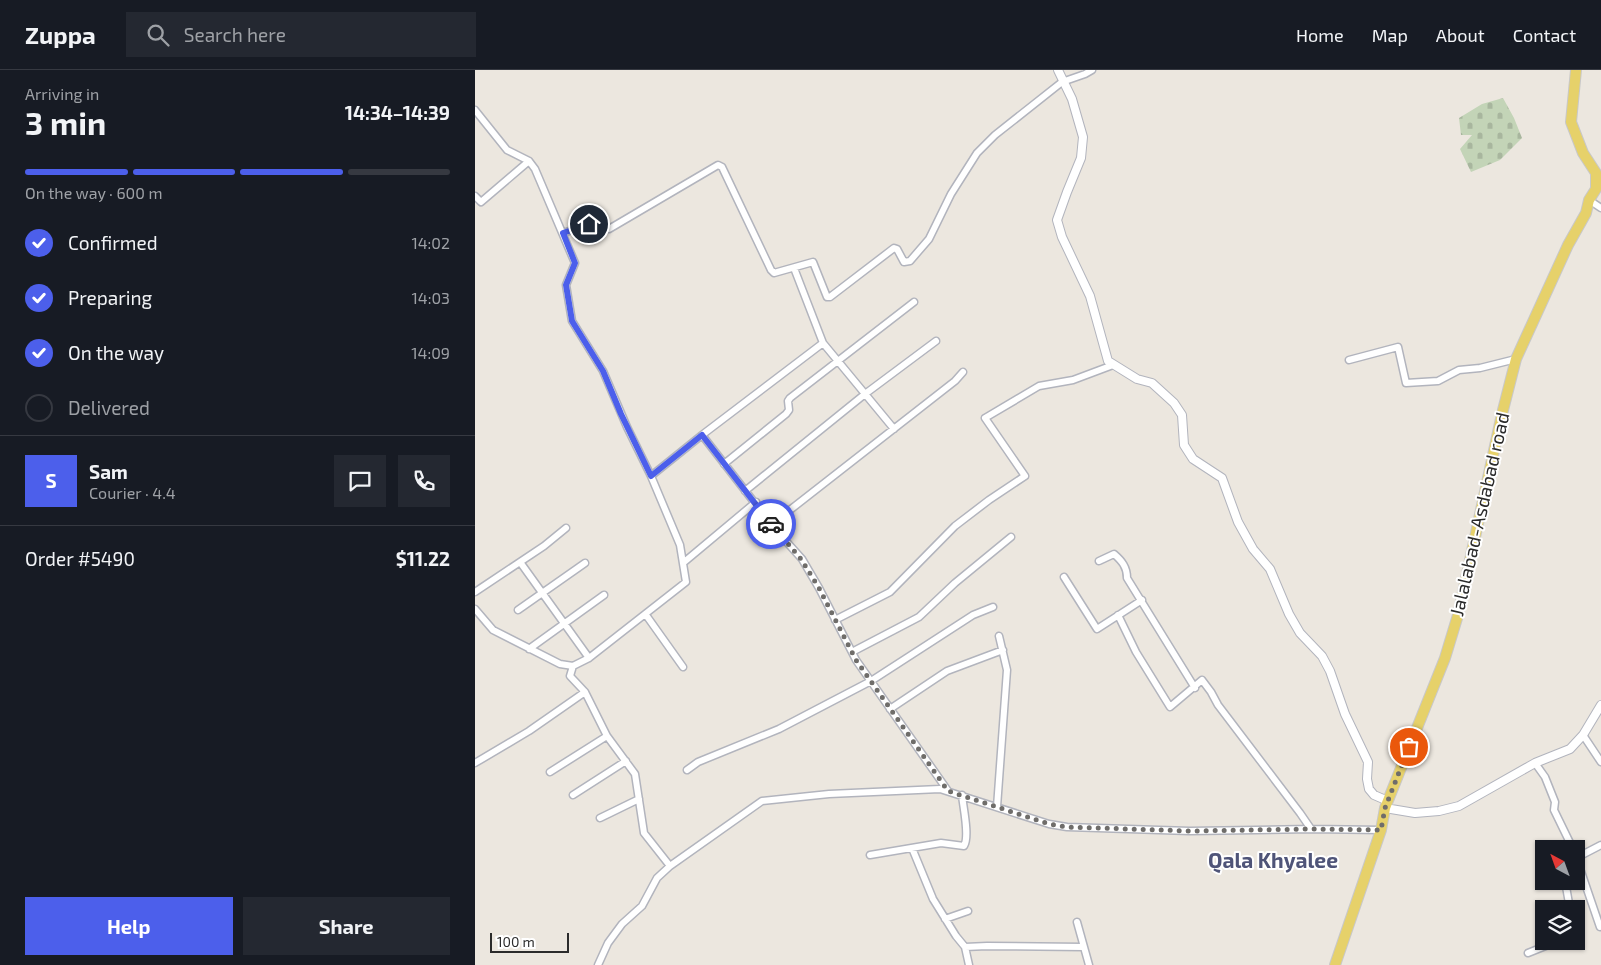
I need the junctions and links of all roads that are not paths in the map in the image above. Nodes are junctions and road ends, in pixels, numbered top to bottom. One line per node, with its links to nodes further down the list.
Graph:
1 (1057, 70): 4 (street)
2 (1091, 70): 4 (street)
3 (1576, 70): 8 (main road, Jalalabad-Asdabad road)
4 (1062, 82): 11 (street); 18 (street)
5 (475, 110): 6 (street)
6 (529, 161): 7 (street); 10 (street)
7 (475, 196)
8 (1589, 200): 9 (street); 15 (main road, Jalalabad-Asdabad road)
9 (1601, 208)
10 (563, 233): 11 (street); 24 (street)
11 (793, 268): 14 (street)
12 (914, 302): 16 (street)
13 (936, 341): 20 (street)
14 (823, 343): 16 (street); 22 (street)
15 (1516, 359): 17 (street); 70 (main road, Jalalabad-Asdabad road)
16 (838, 360): 20 (street); 23 (street)
17 (1349, 360)
18 (1113, 365): 44 (street); 70 (street)
19 (963, 372): 21 (street)
20 (865, 394): 21 (street); 25 (street)
21 (894, 429): 27 (street)
22 (702, 435): 23 (street); 24 (street)
23 (724, 464): 25 (street)
24 (651, 476): 33 (street)
25 (745, 491): 26 (street)
26 (756, 502): 27 (street); 33 (street)
27 (772, 524): 44 (street)
28 (565, 528): 31 (street)
29 (1011, 537): 49 (street)
30 (1099, 561): 38 (street)
31 (520, 562): 35 (street); 36 (street)
32 (585, 563): 36 (street)
33 (683, 563): 42 (street)
34 (1064, 577): 43 (street)
35 (475, 592)
36 (542, 593): 41 (street); 45 (street)
37 (604, 595): 45 (street)
38 (1141, 600): 43 (street); 54 (street)
39 (993, 607): 53 (street)
40 (475, 609): 47 (street)
41 (517, 610)
42 (646, 615): 50 (street); 52 (street)
43 (1118, 615): 54 (street)
44 (835, 620): 49 (street)
45 (565, 624): 47 (street); 50 (street)
46 (999, 636): 48 (street)
47 (529, 649): 51 (street)
48 (1003, 650): 57 (street); 71 (street)
49 (852, 652): 53 (street)
50 (589, 658): 51 (street)
51 (573, 666): 55 (street)
52 (683, 667)
53 (871, 681): 57 (street); 64 (street)
54 (1195, 688): 73 (street)
55 (585, 692): 59 (street); 62 (street)
56 (1601, 705): 58 (street)
57 (890, 709): 66 (street)
58 (1583, 735): 61 (street); 63 (street)
59 (607, 736): 60 (street); 65 (street)
60 (626, 761): 67 (street); 69 (street)
61 (1601, 762)
62 (475, 763)
63 (1535, 763): 70 (street); 75 (street)
64 (687, 770)
65 (550, 772)
66 (948, 791): 68 (street); 80 (street)
67 (573, 795)
68 (962, 795): 71 (street); 77 (street)
69 (639, 798): 72 (street); 80 (street)
70 (1386, 805): 74 (main road, Jalalabad-Asdabad road)
71 (997, 807): 73 (street)
72 (601, 818)
73 (1311, 829): 74 (street)
74 (1381, 830): 93 (main road, Jalalabad-Asdabad road)
75 (1569, 840)
76 (1601, 845): 78 (street)
77 (912, 848): 79 (street); 83 (street)
78 (1585, 853)
79 (870, 855)
80 (670, 866): 90 (street)
81 (1585, 884): 85 (street)
82 (968, 910): 83 (street)
83 (945, 919): 87 (street)
84 (1077, 922): 86 (street)
85 (1600, 927)
86 (1084, 947): 87 (street); 92 (street)
87 (965, 948): 91 (street)
88 (1536, 950): 89 (street)
89 (1528, 953)
90 (598, 965)
91 (969, 965)
92 (1089, 965)
93 (1335, 965)

